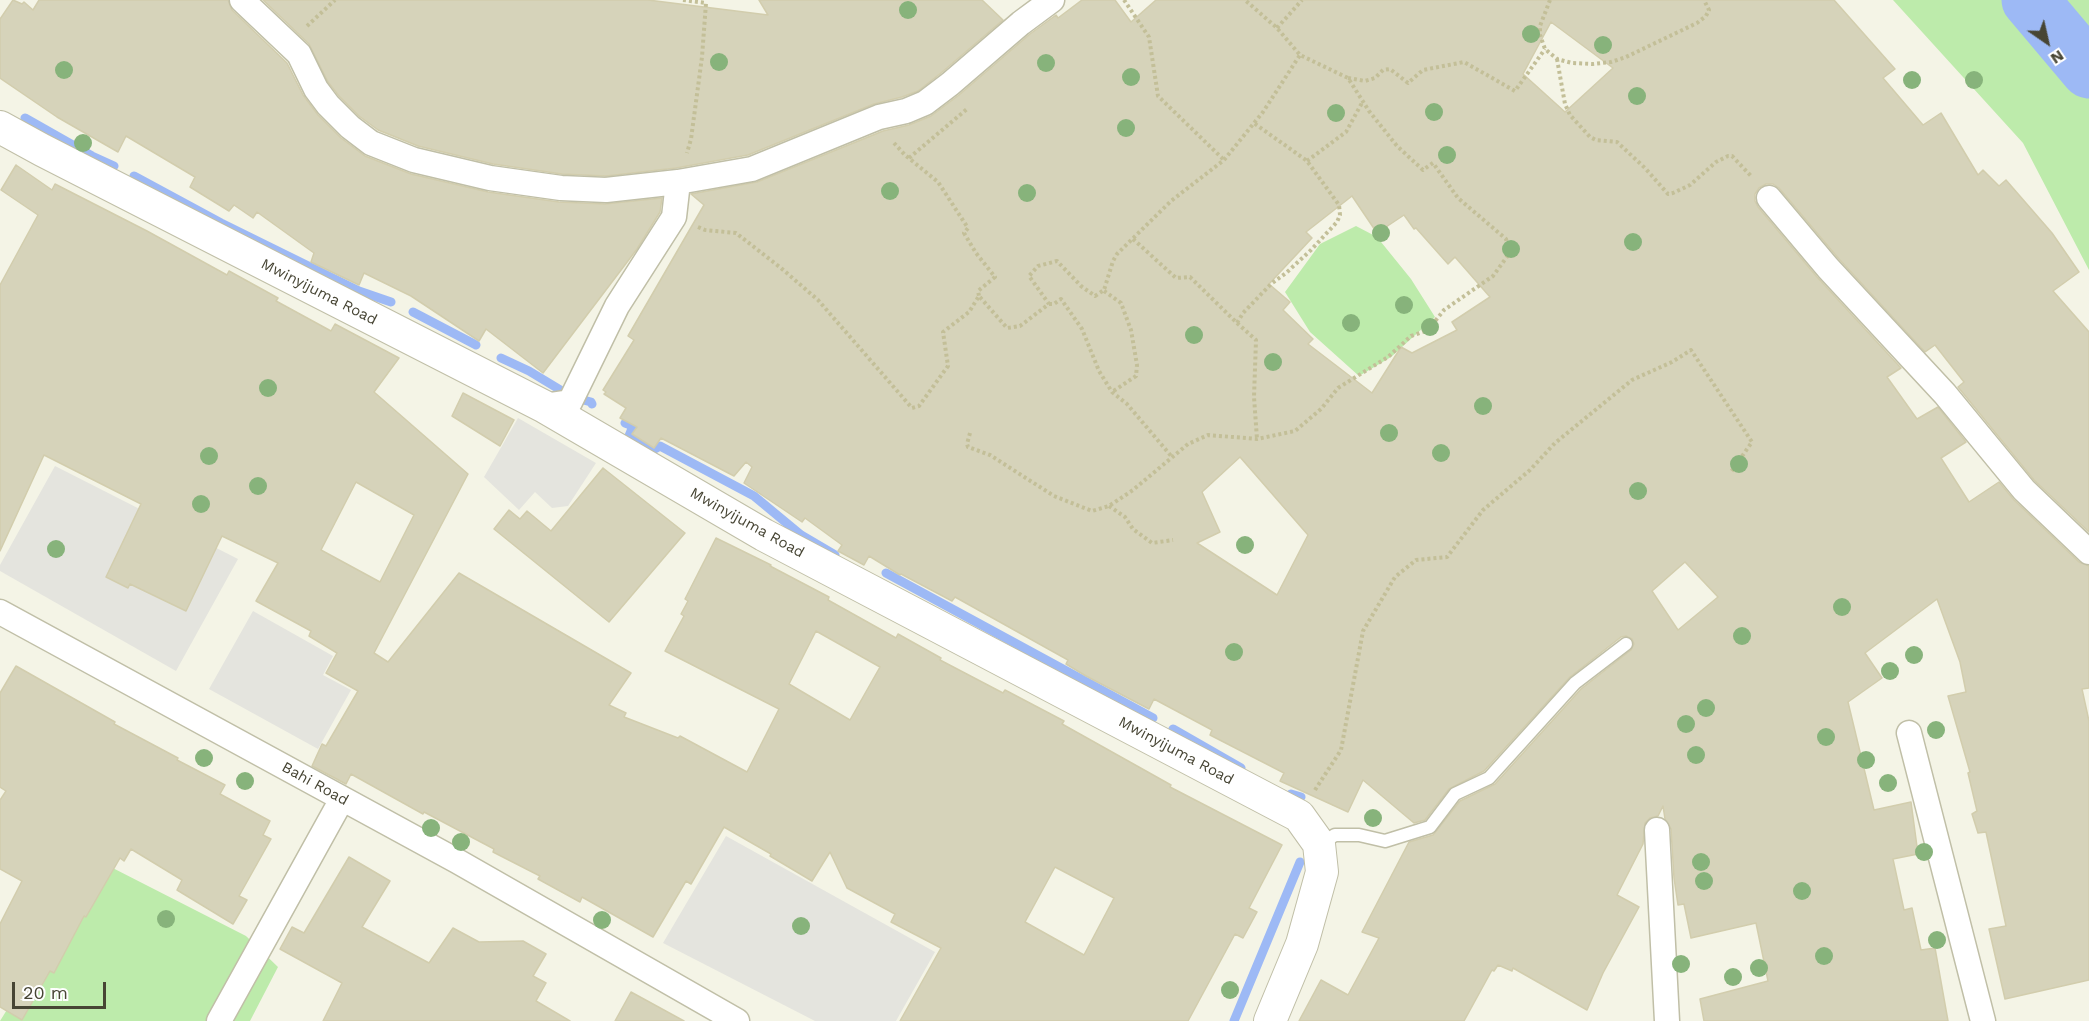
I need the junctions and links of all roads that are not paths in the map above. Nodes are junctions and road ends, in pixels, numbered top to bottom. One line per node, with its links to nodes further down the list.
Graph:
1 (242, 0): 4 (street)
2 (1052, 0): 4 (street)
3 (0, 127): 6 (street, Mwinyijuma Road)
4 (678, 182): 6 (street)
5 (1769, 198): 7 (street)
6 (543, 406): 13 (street, Mwinyijuma Road)
7 (2089, 552)
8 (0, 612): 11 (street, Bahi Road)
9 (1626, 644): 13 (lane)
10 (1909, 734): 18 (street)
11 (342, 799): 14 (street); 15 (street, Bahi Road)
12 (1657, 830): 17 (street)
13 (1319, 844): 16 (street)
14 (219, 1021)
15 (736, 1021)
16 (1270, 1021)
17 (1667, 1021)
18 (1983, 1021)

